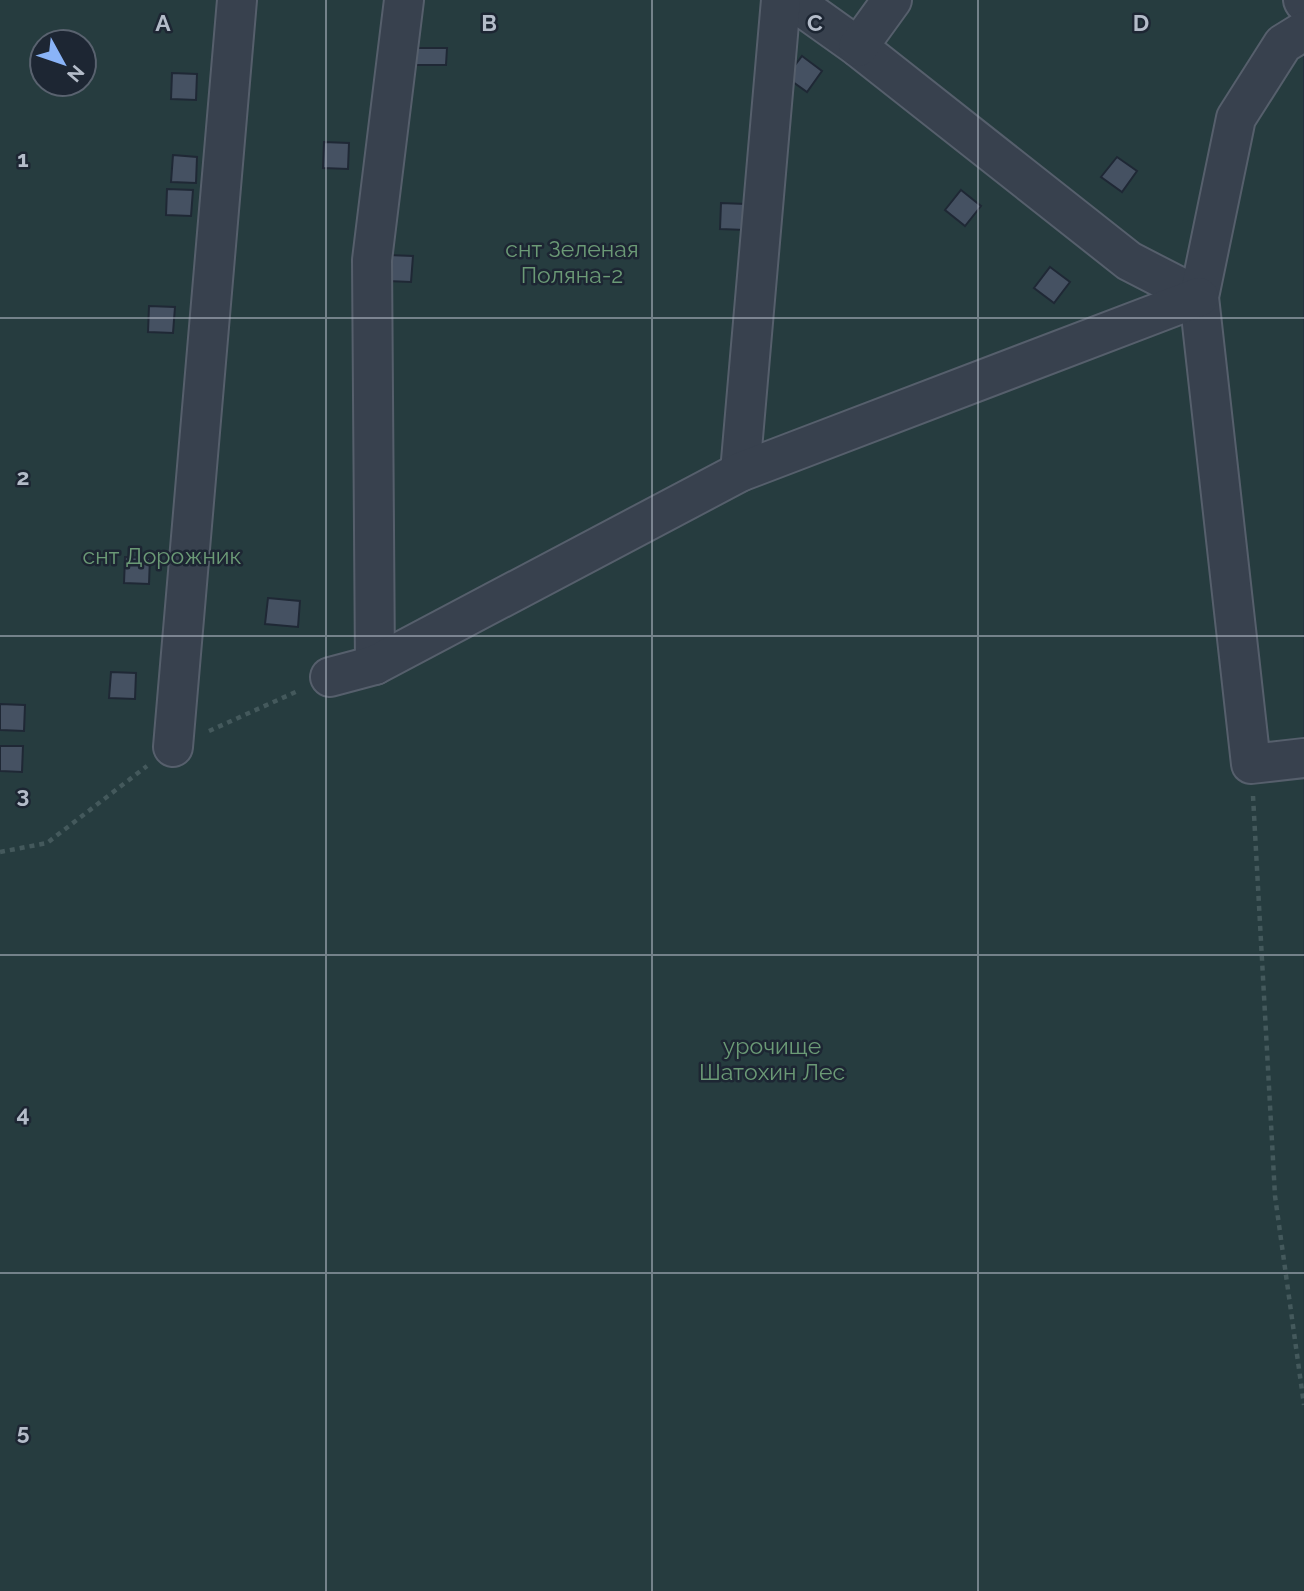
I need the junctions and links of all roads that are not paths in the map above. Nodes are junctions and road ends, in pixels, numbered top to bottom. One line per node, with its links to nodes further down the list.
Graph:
1 (237, 0): 12 (street)
2 (404, 0): 10 (street)
3 (781, 0): 9 (street)
4 (792, 0): 7 (street)
5 (892, 0): 7 (street)
6 (1304, 31): 8 (street)
7 (858, 47): 8 (street)
8 (1199, 297): 9 (street); 13 (street)
9 (740, 472): 10 (street)
10 (375, 665): 11 (street)
11 (330, 677)
12 (173, 747)
13 (1304, 758)

